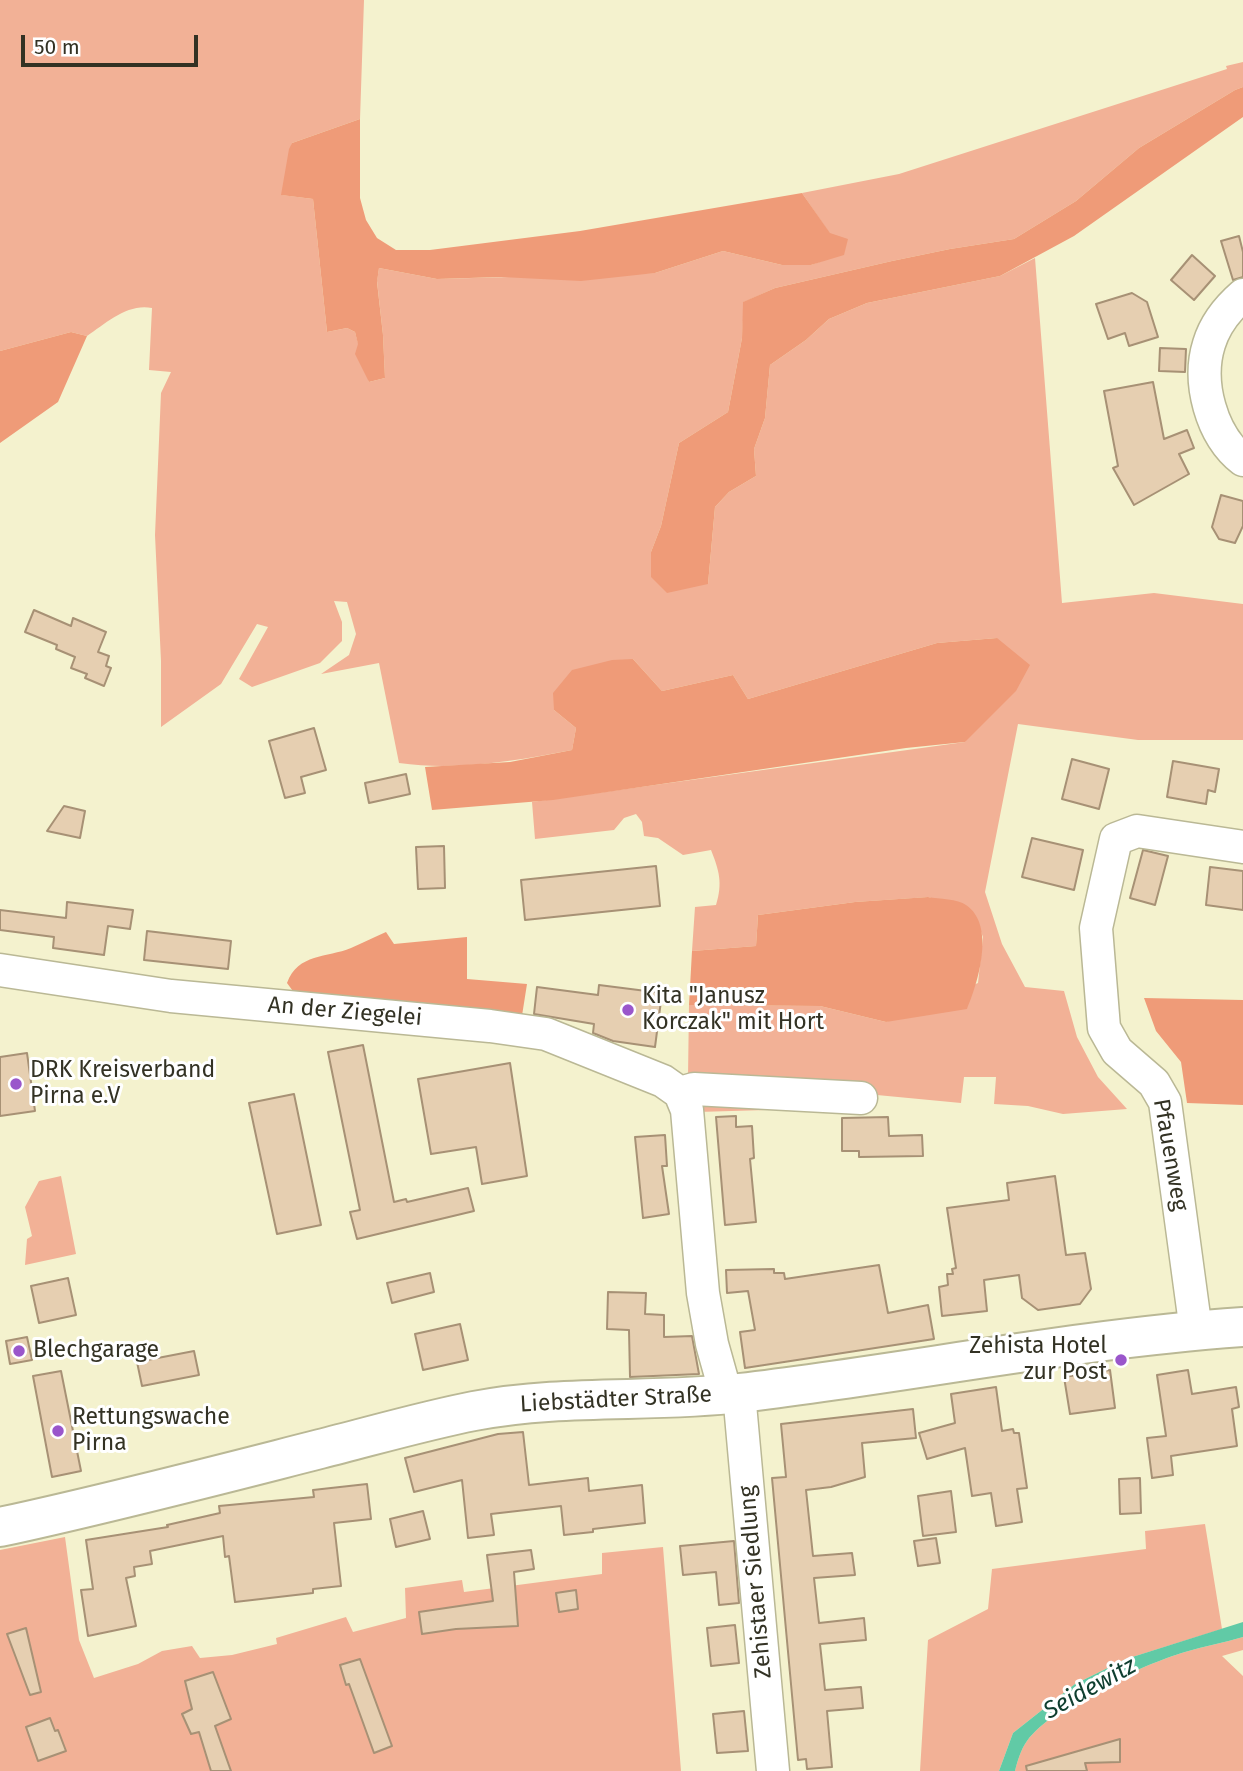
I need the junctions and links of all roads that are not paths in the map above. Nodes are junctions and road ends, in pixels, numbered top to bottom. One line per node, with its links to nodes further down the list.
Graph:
1 (1243, 295): 2 (street)
2 (1243, 460)
3 (1243, 847): 8 (street, Pfauenweg)
4 (0, 970): 5 (street, An der Ziegelei)
5 (680, 1093): 6 (street); 9 (street)
6 (861, 1098)
7 (1243, 1327): 8 (main road, Liebstädter Straße)
8 (1196, 1331): 9 (main road, Liebstädter Straße)
9 (732, 1394): 10 (main road, Liebstädter Straße); 11 (street, Zehistaer Siedlung)
10 (0, 1527)
11 (773, 1771)

